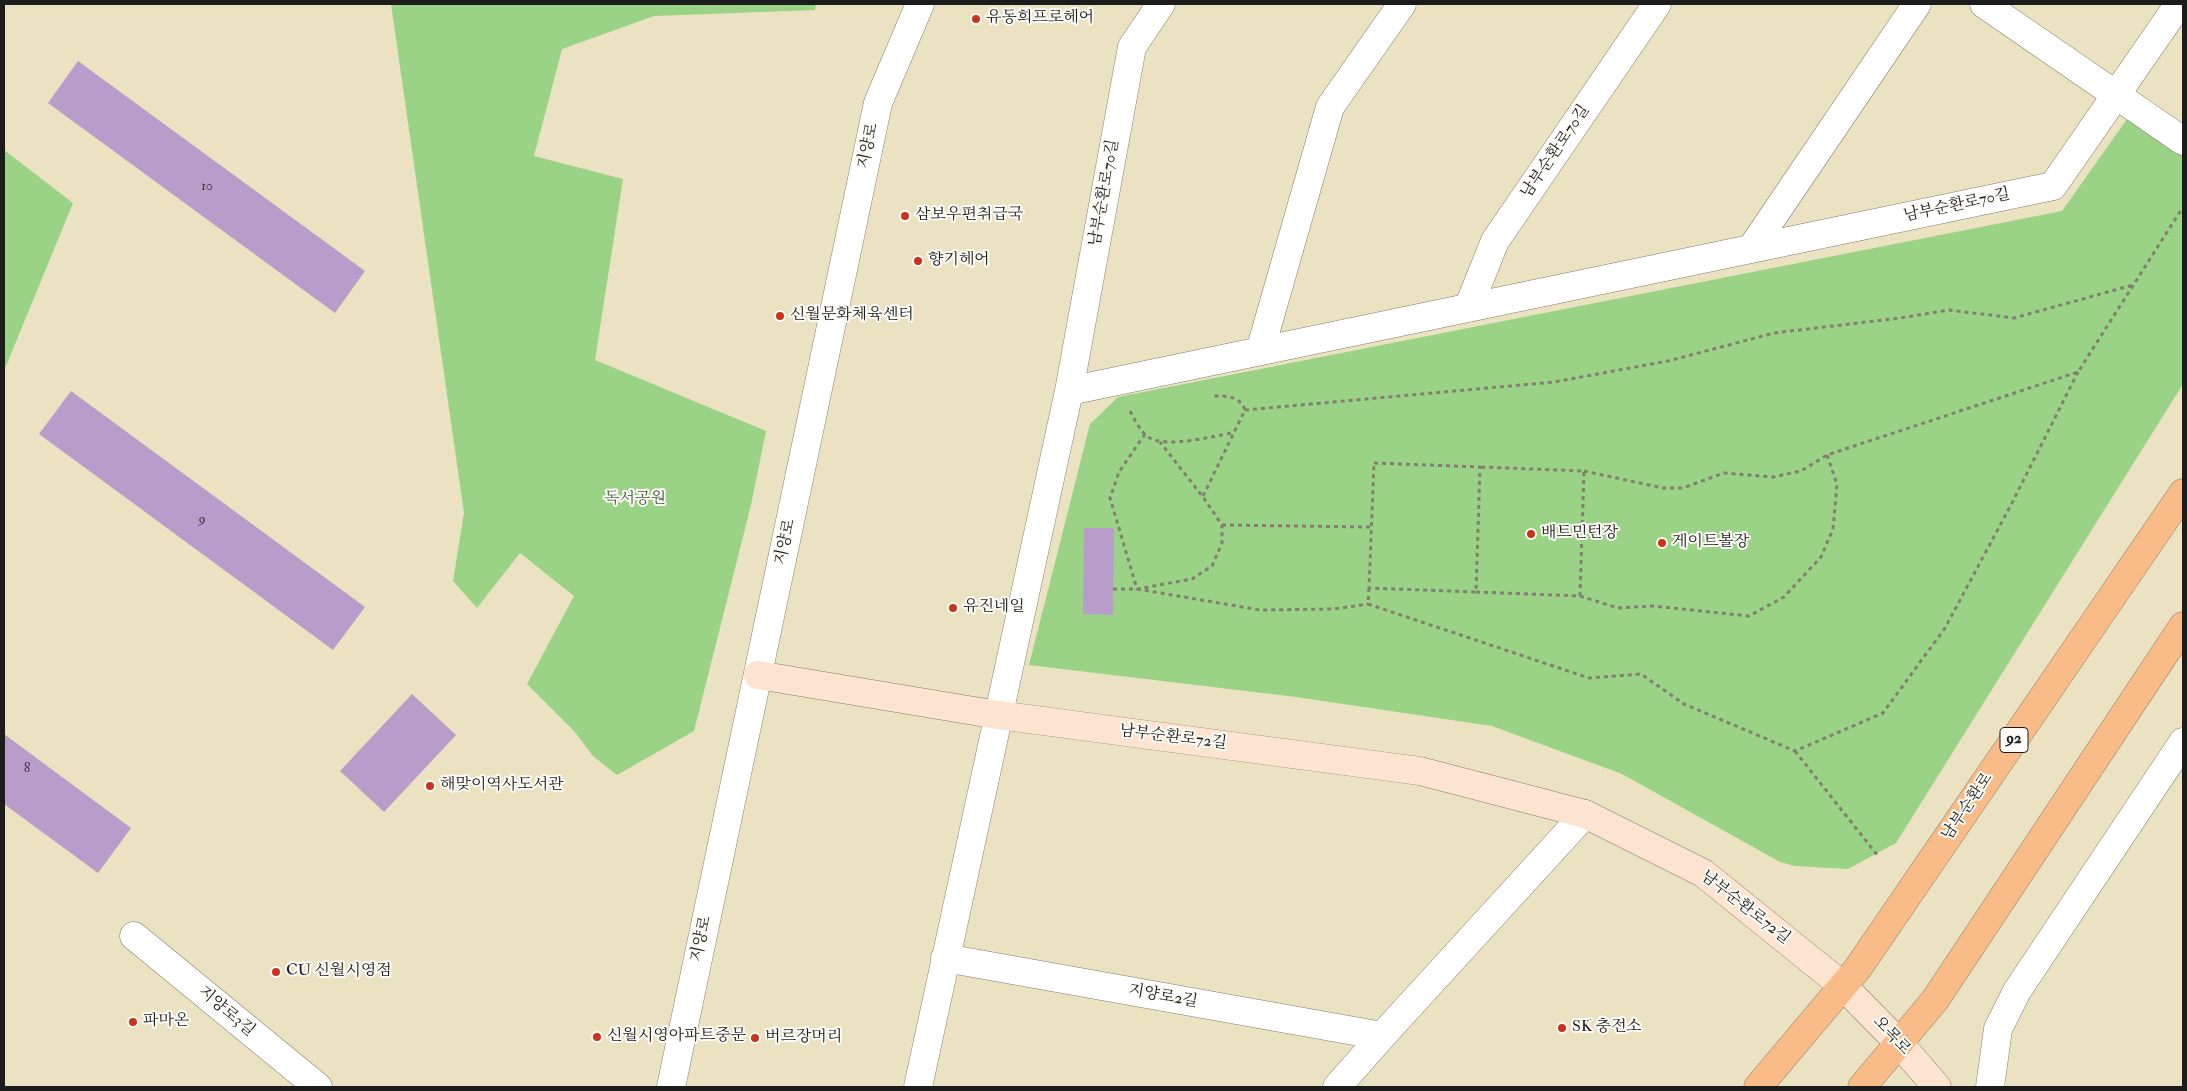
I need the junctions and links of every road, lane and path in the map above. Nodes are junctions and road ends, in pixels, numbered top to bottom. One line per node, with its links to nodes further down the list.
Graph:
1 (920, 4): 37 (street, 지양로)
2 (1161, 4): 17 (street, 남부순환로70길)
3 (1402, 4): 14 (street)
4 (1658, 4): 13 (street, 남부순환로70길)
5 (1917, 4): 11 (street)
6 (1984, 4): 8 (street)
7 (2179, 4): 8 (street, 남부순환로70길)
8 (2116, 94): 9 (street); 11 (street, 남부순환로70길)
9 (2183, 141)
10 (2183, 207): 12 (path)
11 (1751, 249): 13 (street, 남부순환로70길)
12 (2133, 286): 15 (path); 19 (path)
13 (1468, 308): 14 (street, 남부순환로70길)
14 (1260, 351): 16 (street, 남부순환로70길)
15 (2078, 372): 23 (path); 40 (path)
16 (1119, 380): 17 (street, 남부순환로70길); 21 (path)
17 (1069, 391): 38 (street, 남부순환로70길)
18 (1206, 396): 19 (path)
19 (1246, 410): 20 (path)
20 (1234, 433): 22 (path); 27 (path)
21 (1145, 434): 22 (path); 32 (path)
22 (1160, 442): 27 (path)
23 (1827, 455): 25 (path); 34 (path)
24 (1480, 467): 25 (path); 29 (path); 33 (path)
25 (1584, 471): 34 (path)
26 (2183, 493): 45 (main road, 남부순환로 / 92)
27 (1203, 497): 28 (path)
28 (1222, 525): 29 (path); 32 (path)
29 (1371, 527): 31 (path)
30 (1113, 588): 32 (path)
31 (1369, 588): 33 (path); 35 (path)
32 (1137, 590): 35 (path)
33 (1476, 592): 34 (path)
34 (1580, 596)
35 (1368, 604): 40 (path)
36 (2183, 626): 47 (main road)
37 (758, 675): 38 (main road, 남부순환로72길); 49 (street, 지양로)
38 (998, 716): 41 (main road, 남부순환로72길); 44 (street)
39 (2183, 742): 55 (street)
40 (1796, 751): 42 (path)
41 (1585, 814): 45 (main road, 남부순환로72길); 46 (street)
42 (1878, 856)
43 (134, 936): 48 (street, 지양로3길)
44 (945, 958): 46 (street, 지양로2길); 50 (street)
45 (1843, 986): 47 (main road, 오목로); 52 (main road, 남부순환로 / 92)
46 (1382, 1036): 51 (street)
47 (1898, 1042): 53 (main road); 54 (main road, 오목로)
48 (318, 1087)
49 (671, 1087)
50 (918, 1087)
51 (1337, 1087)
52 (1758, 1087)
53 (1862, 1087)
54 (1937, 1087)
55 (1990, 1087)

